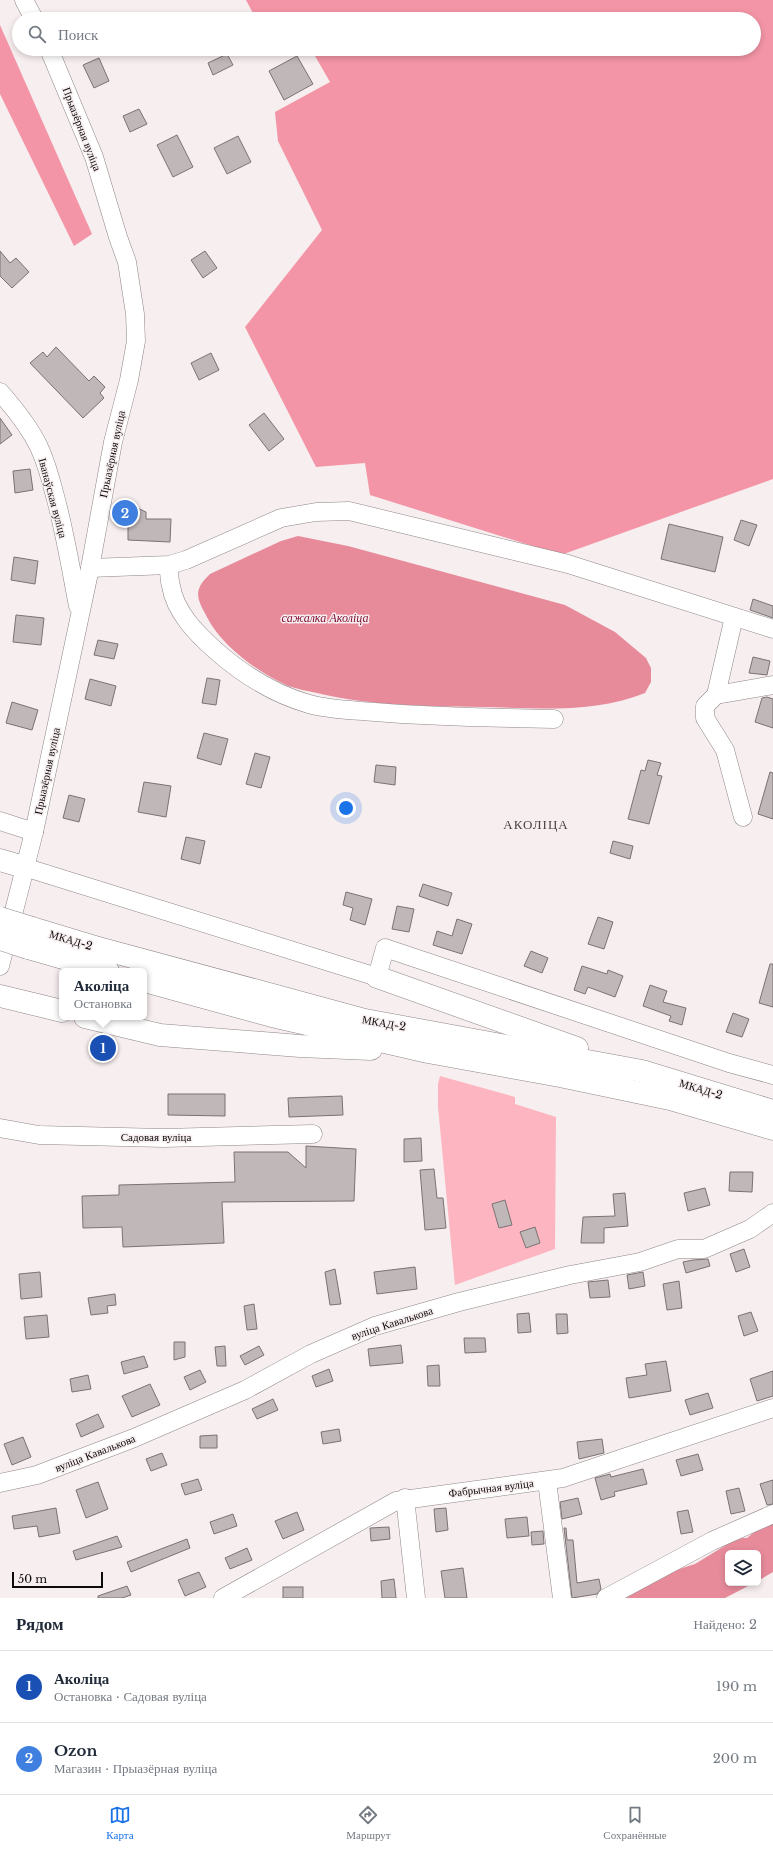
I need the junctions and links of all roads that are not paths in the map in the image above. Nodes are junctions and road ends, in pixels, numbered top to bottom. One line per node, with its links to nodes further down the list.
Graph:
1 (24, 0): 2 (street)
2 (30, 12)
3 (52, 56): 6 (street, Прыазёрная вуліца)
4 (0, 392): 7 (street, Іванаўская вуліца)
5 (169, 565): 6 (street); 8 (street); 12 (street)
6 (90, 568): 7 (street, Прыазёрная вуліца)
7 (80, 615): 15 (street, Прыазёрная вуліца)
8 (734, 617): 9 (street); 11 (street)
9 (773, 629)
10 (773, 685): 11 (street)
11 (716, 695): 13 (street)
12 (554, 719)
13 (743, 817)
14 (0, 821): 15 (street)
15 (34, 832): 17 (street, Прыазёрная вуліца)
16 (0, 860): 17 (highway)
17 (24, 867): 21 (street, Прыазёрная вуліца); 23 (street)
18 (0, 918): 19 (highway, МКАД-2, bridge)
19 (30, 938): 20 (highway, bridge); 22 (highway); 29 (highway, МКАД-2)
20 (0, 939)
21 (0, 966)
22 (101, 968)
23 (377, 977): 29 (highway); 30 (street)
24 (147, 982): 28 (highway)
25 (0, 996): 26 (highway)
26 (59, 1010)
27 (97, 1020): 28 (highway)
28 (428, 1052): 33 (highway)
29 (642, 1071): 31 (highway, МКАД-2)
30 (773, 1075)
31 (773, 1110)
32 (0, 1128): 34 (street, Садовая вуліца)
33 (773, 1129)
34 (313, 1134)
35 (773, 1213): 38 (street, вуліца Кавалькова)
36 (773, 1408): 37 (street, Фабрычная вуліца)
37 (547, 1481): 39 (street, Фабрычная вуліца); 43 (street)
38 (0, 1483)
39 (405, 1498): 41 (street, Фабрычная вуліца); 42 (street)
40 (773, 1514): 44 (street)
41 (223, 1598)
42 (416, 1598)
43 (562, 1598)
44 (606, 1598)

